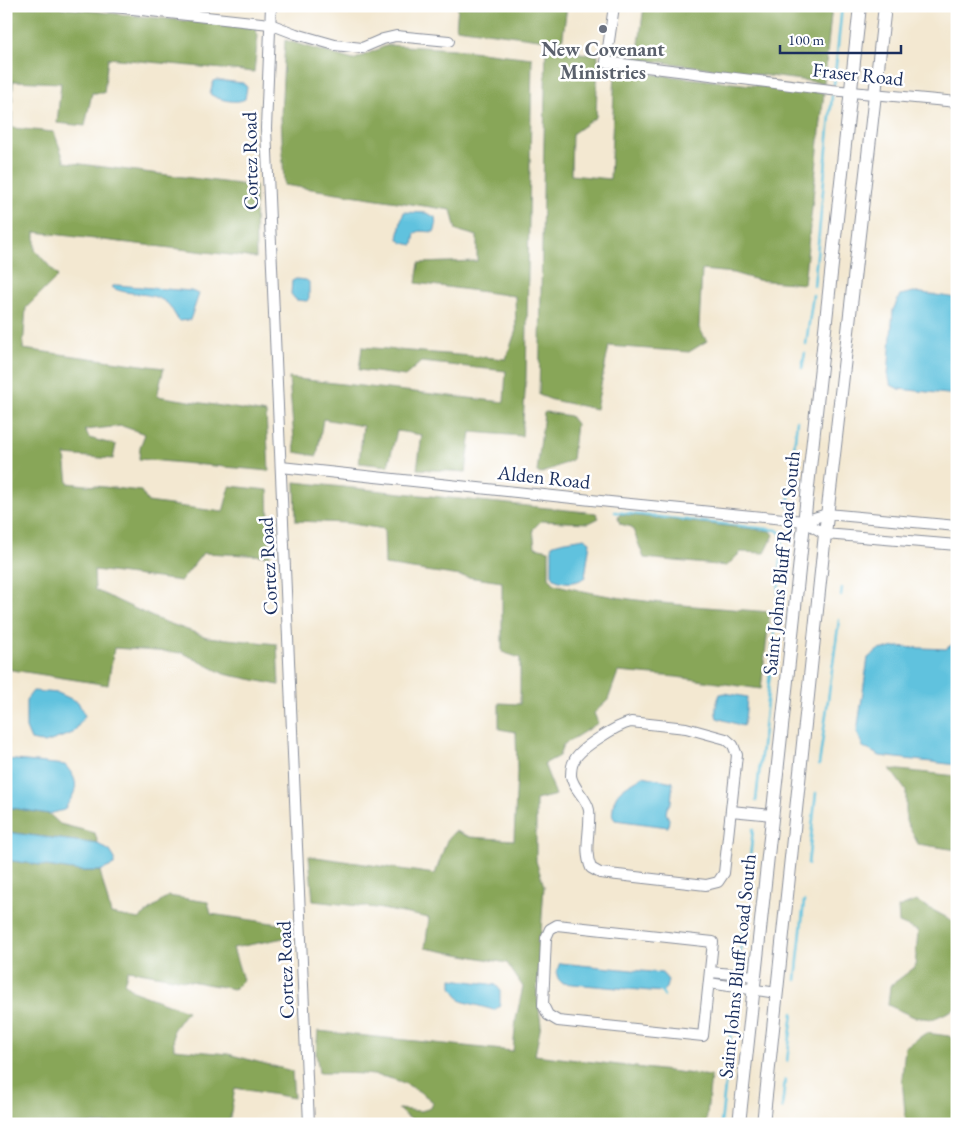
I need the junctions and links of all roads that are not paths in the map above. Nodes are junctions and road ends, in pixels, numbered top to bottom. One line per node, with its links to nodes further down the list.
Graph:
1 (105, 6): 6 (street)
2 (271, 6): 6 (street, Cortez Road)
3 (614, 6): 8 (street, Fraser Road)
4 (860, 6): 8 (main road, Saint Johns Bluff Road South)
5 (885, 6): 9 (main road, Saint Johns Bluff Road South)
6 (270, 24): 7 (street); 11 (street, Cortez Road)
7 (449, 41)
8 (851, 91): 9 (street, Fraser Road); 13 (main road, Saint Johns Bluff Road South)
9 (875, 94): 10 (street, Fraser Road); 12 (main road, Saint Johns Bluff Road South)
10 (957, 102)
11 (281, 467): 13 (street, Alden Road); 24 (street, Cortez Road)
12 (827, 514): 13 (street, Alden Road); 14 (street, Alden Road); 15 (main road, Saint Johns Bluff Road South)
13 (804, 521): 15 (street, Alden Road); 18 (main road, Saint Johns Bluff Road South)
14 (957, 526)
15 (825, 534): 16 (street, Alden Road); 23 (main road, Saint Johns Bluff Road South)
16 (957, 545)
17 (731, 811): 17 (street); 18 (street)
18 (772, 815): 20 (main road, Saint Johns Bluff Road South)
19 (710, 972): 20 (street); 21 (street); 21 (street)
20 (755, 976): 22 (main road, Saint Johns Bluff Road South)
21 (709, 982): 22 (street)
22 (754, 990): 23 (street); 25 (main road, Saint Johns Bluff Road South)
23 (777, 993): 26 (main road, Saint Johns Bluff Road South)
24 (309, 1124)
25 (738, 1124)
26 (762, 1124)

